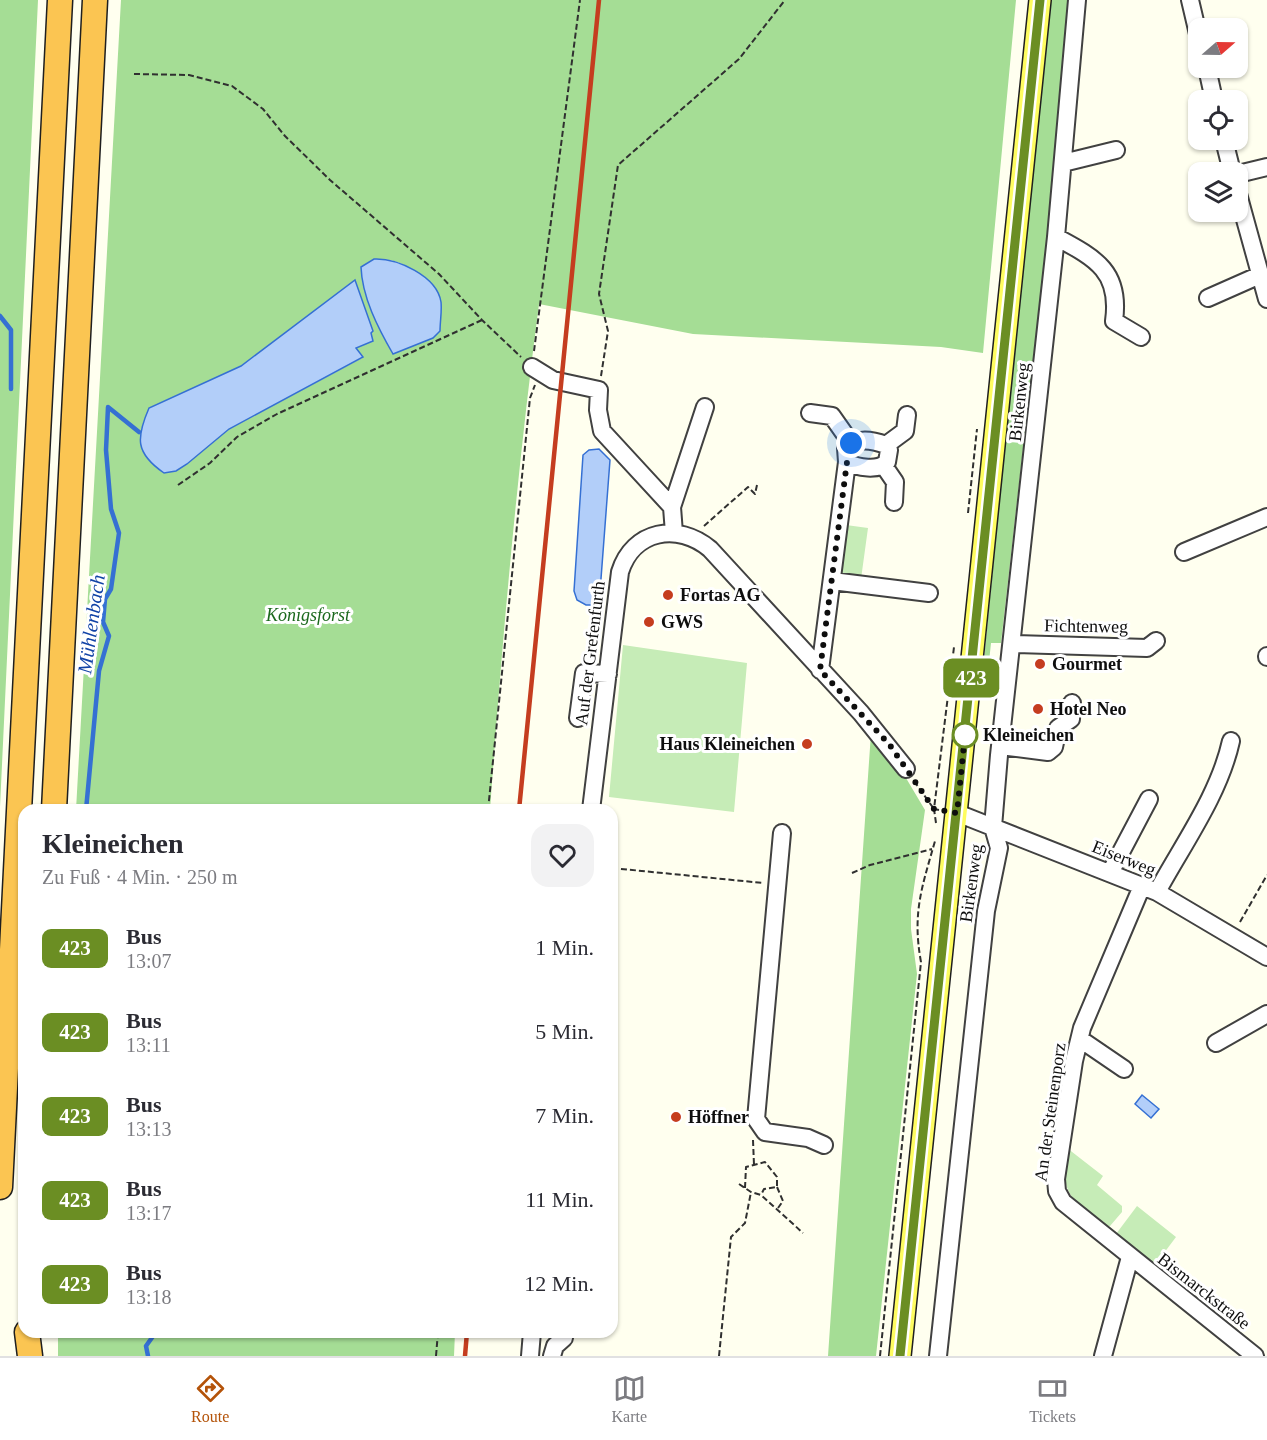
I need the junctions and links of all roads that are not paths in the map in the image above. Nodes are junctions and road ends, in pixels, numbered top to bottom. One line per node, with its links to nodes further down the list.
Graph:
1 (60, 0): 42 (highway)
2 (95, 0): 43 (highway)
3 (1040, 0): 45 (main road)
4 (1077, 0): 8 (street, Birkenweg)
5 (1190, 0): 6 (street)
6 (1194, 18)
7 (1116, 150): 8 (street)
8 (1063, 163): 12 (street, Birkenweg)
9 (1267, 167): 10 (street)
10 (1248, 172)
11 (1247, 222): 13 (street)
12 (1056, 237): 16 (street); 33 (street, Birkenweg)
13 (1261, 264): 14 (street); 15 (street)
14 (1208, 298)
15 (1267, 299)
16 (1141, 337)
17 (535, 370): 26 (street)
18 (705, 407): 26 (street)
19 (810, 413): 21 (street)
20 (907, 415): 22 (street)
21 (851, 443): 22 (street); 23 (street)
22 (886, 444): 24 (street)
23 (847, 462): 24 (street); 30 (street)
24 (884, 466): 25 (street)
25 (894, 502)
26 (672, 507): 28 (street)
27 (1267, 517): 29 (street)
28 (674, 533): 34 (street); 35 (street, Auf der Grefenfurth)
29 (1184, 552)
30 (832, 582): 31 (street); 34 (street)
31 (929, 592)
32 (1156, 641): 33 (street, Fichtenweg)
33 (1012, 644): 39 (street, Birkenweg)
34 (820, 670): 40 (street)
35 (608, 674): 37 (street); 44 (street, Auf der Grefenfurth)
36 (1072, 703): 39 (street)
37 (578, 718)
38 (1231, 741): 50 (street, An der Steinenporz)
39 (1000, 747): 46 (street, Birkenweg)
40 (906, 769)
41 (1149, 799): 49 (street)
42 (19, 804)
43 (54, 804)
44 (592, 804)
45 (957, 813): 46 (street, Eiserweg); 67 (main road)
46 (993, 827): 49 (street, Eiserweg); 68 (street, Birkenweg)
47 (18, 831): 57 (highway)
48 (782, 833): 56 (street)
49 (1110, 873): 50 (street, Eiserweg)
50 (1149, 889): 51 (street, Eiserweg); 53 (street, An der Steinenporz)
51 (1267, 957)
52 (1267, 1014): 54 (street)
53 (1080, 1039): 55 (street); 58 (street, An der Steinenporz)
54 (1216, 1043)
55 (1124, 1069)
56 (824, 1145)
57 (0, 1187)
58 (1130, 1257): 69 (street); 70 (street, Bismarckstraße)
59 (26, 1338): 63 (highway)
60 (27, 1338): 64 (highway)
61 (532, 1338): 65 (street)
62 (564, 1338): 66 (street)
63 (25, 1356)
64 (30, 1356)
65 (530, 1356)
66 (552, 1356)
67 (900, 1356)
68 (938, 1356)
69 (1103, 1356)
70 (1255, 1356)

